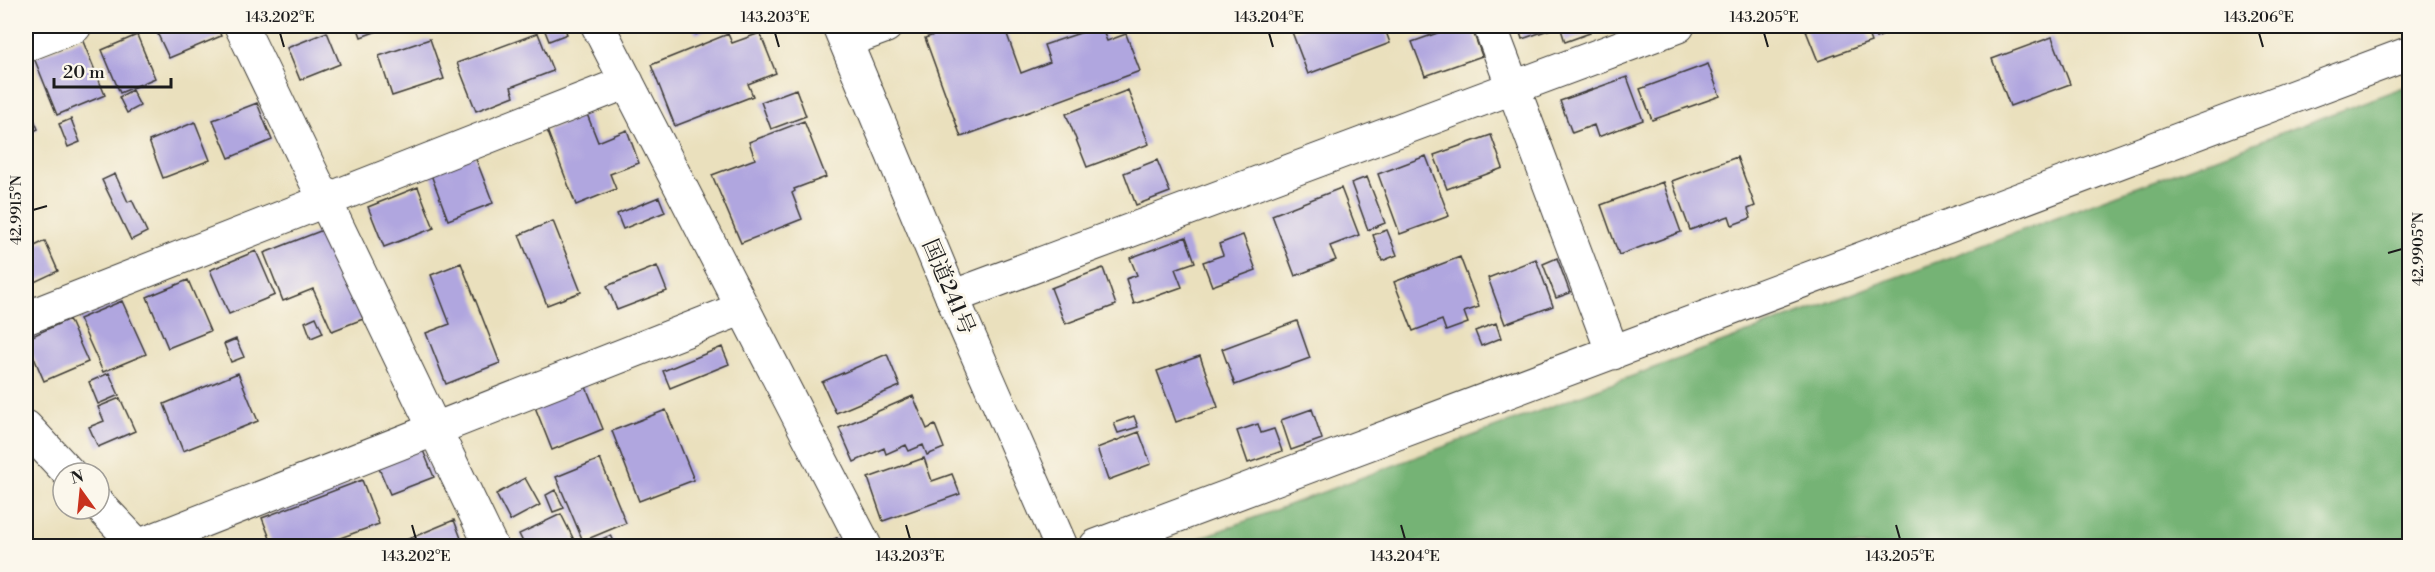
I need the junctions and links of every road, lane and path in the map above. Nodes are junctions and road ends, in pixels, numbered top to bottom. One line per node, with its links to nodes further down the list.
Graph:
1 (75, 26): 8 (main road)
2 (241, 26): 12 (main road)
3 (598, 26): 10 (main road)
4 (886, 26): 7 (main road)
5 (1490, 26): 11 (main road)
6 (1678, 26): 11 (main road)
7 (843, 33): 13 (main road, 国道241号)
8 (26, 45)
9 (2409, 53): 16 (main road)
10 (627, 82): 12 (main road); 14 (main road)
11 (1513, 87): 13 (main road); 16 (main road)
12 (325, 200): 15 (main road); 18 (main road)
13 (952, 297): 24 (main road, 国道241号)
14 (743, 308): 18 (main road); 23 (main road)
15 (26, 318)
16 (1613, 353): 25 (main road)
17 (26, 427): 19 (main road)
18 (435, 430): 21 (main road); 22 (main road)
19 (58, 461)
20 (111, 518): 21 (main road)
21 (138, 546)
22 (492, 546)
23 (866, 546)
24 (1061, 546)
25 (1096, 546)

